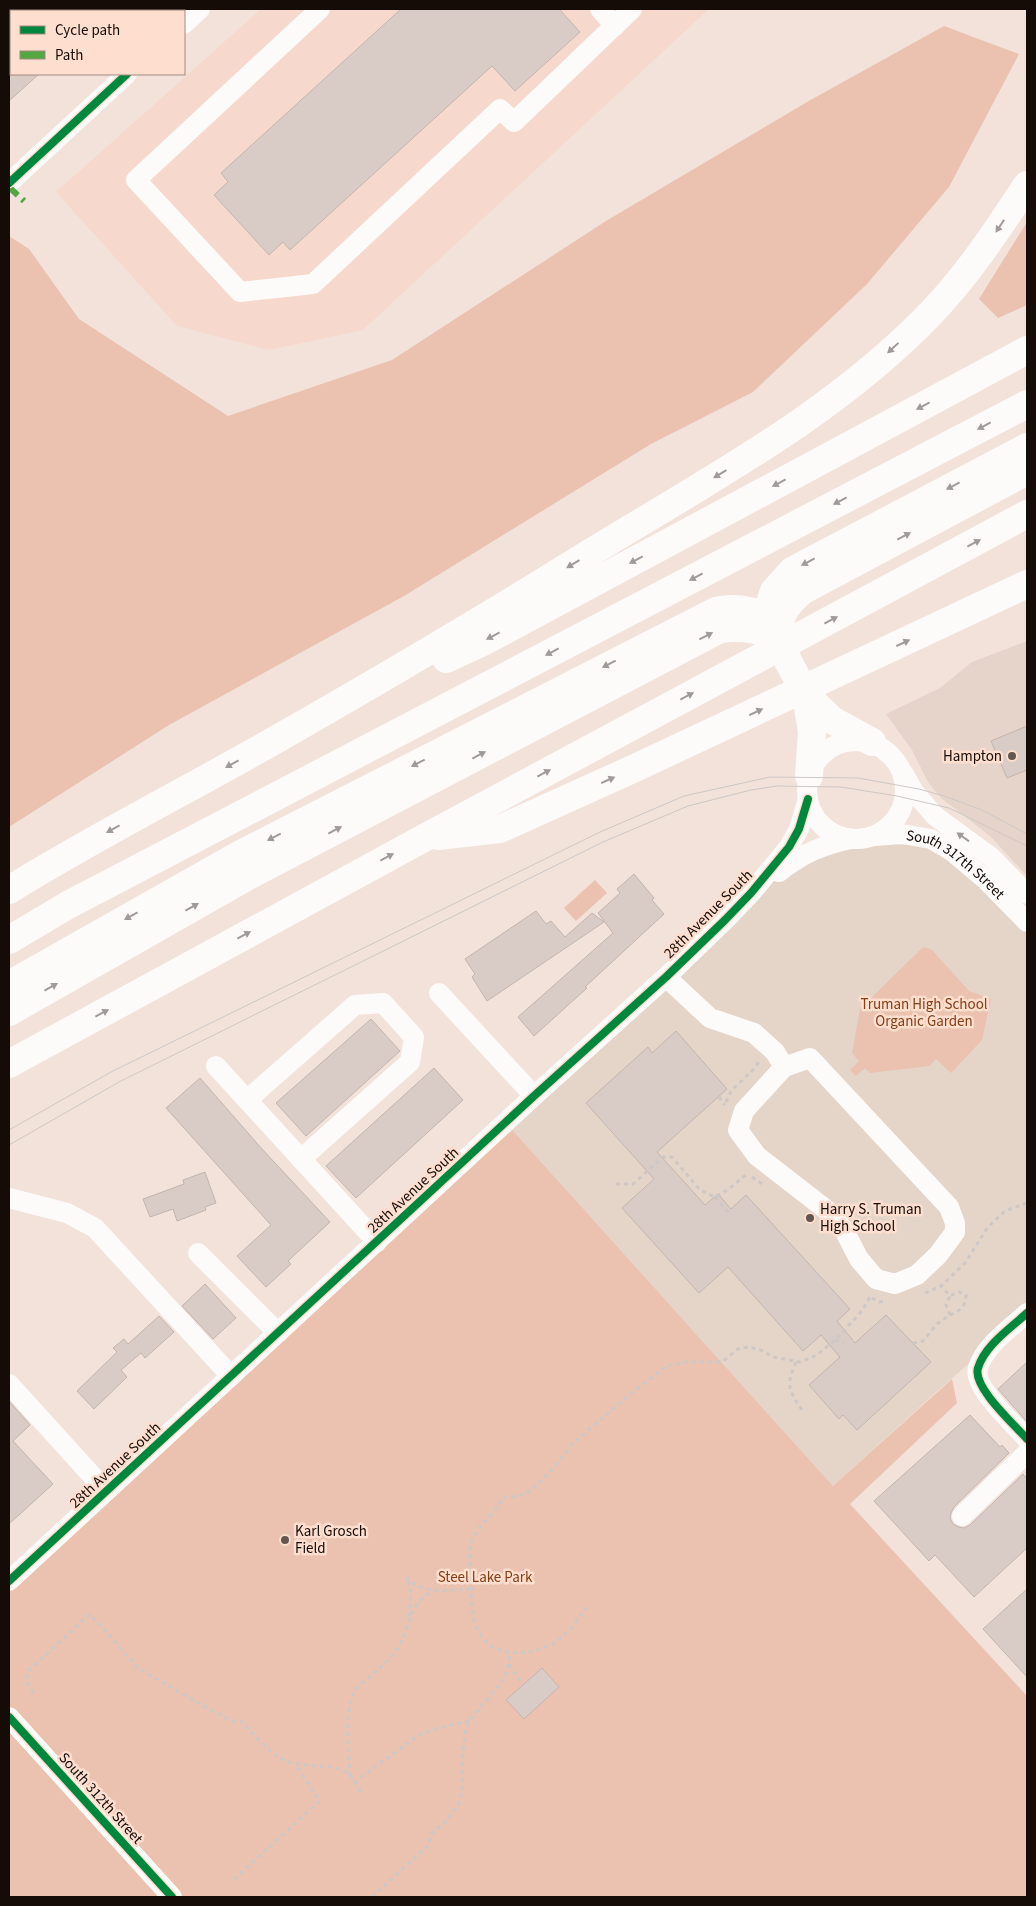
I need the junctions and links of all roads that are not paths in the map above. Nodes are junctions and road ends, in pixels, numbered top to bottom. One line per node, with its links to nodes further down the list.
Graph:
1 (200, 9): 5 (street)
2 (320, 9): 6 (street)
3 (600, 9): 6 (street)
4 (632, 9): 6 (street)
5 (185, 23)
6 (615, 26)
7 (126, 75): 8 (street)
8 (9, 183)
9 (1027, 186): 20 (highway, one-way to 20)
10 (1027, 350): 20 (highway, one-way to 20)
11 (1027, 404): 31 (highway, one-way to 31)
12 (1027, 447): 15 (highway, one-way to 15)
13 (1027, 471): 15 (highway, one-way to 13)
14 (1027, 514): 25 (highway, one-way to 14)
15 (856, 549): 17 (highway)
16 (1027, 584): 25 (highway, one-way to 16)
17 (771, 629): 18 (highway); 19 (highway)
18 (658, 650): 33 (highway, one-way to 33); 35 (highway, one-way to 18)
19 (822, 726): 21 (highway); 23 (highway)
20 (274, 740): 28 (highway, one-way to 28)
21 (872, 742): 22 (street); 23 (street)
22 (903, 773): 24 (street); 27 (street, South 317th Street, one-way to 22)
23 (808, 788): 26 (street); 29 (street, 28th Avenue South)
24 (872, 836): 26 (street); 30 (street, South 317th Street)
25 (424, 838): 36 (highway, one-way to 25)
26 (851, 839): 29 (street, 28th Avenue South)
27 (1023, 881)
28 (9, 890)
29 (751, 893): 32 (street, 28th Avenue South)
30 (1027, 922)
31 (9, 940)
32 (666, 977): 38 (street); 39 (street, 28th Avenue South)
33 (9, 985)
34 (439, 993): 39 (street)
35 (9, 1012)
36 (9, 1064)
37 (216, 1066): 40 (street)
38 (784, 1067): 38 (street)
39 (534, 1096): 43 (street, 28th Avenue South)
40 (247, 1100): 41 (street); 41 (street)
41 (301, 1159): 43 (street)
42 (9, 1198): 47 (street)
43 (377, 1242): 46 (street, 28th Avenue South)
44 (198, 1253): 46 (street)
45 (1027, 1313): 49 (street)
46 (278, 1333): 47 (street, 28th Avenue South)
47 (231, 1376): 51 (street, 28th Avenue South)
48 (9, 1384): 51 (street)
49 (1027, 1439)
50 (1027, 1453): 52 (street)
51 (106, 1491): 53 (street, 28th Avenue South)
52 (962, 1516)
53 (9, 1581)
54 (9, 1716): 55 (street, South 312th Street)
55 (172, 1897)

